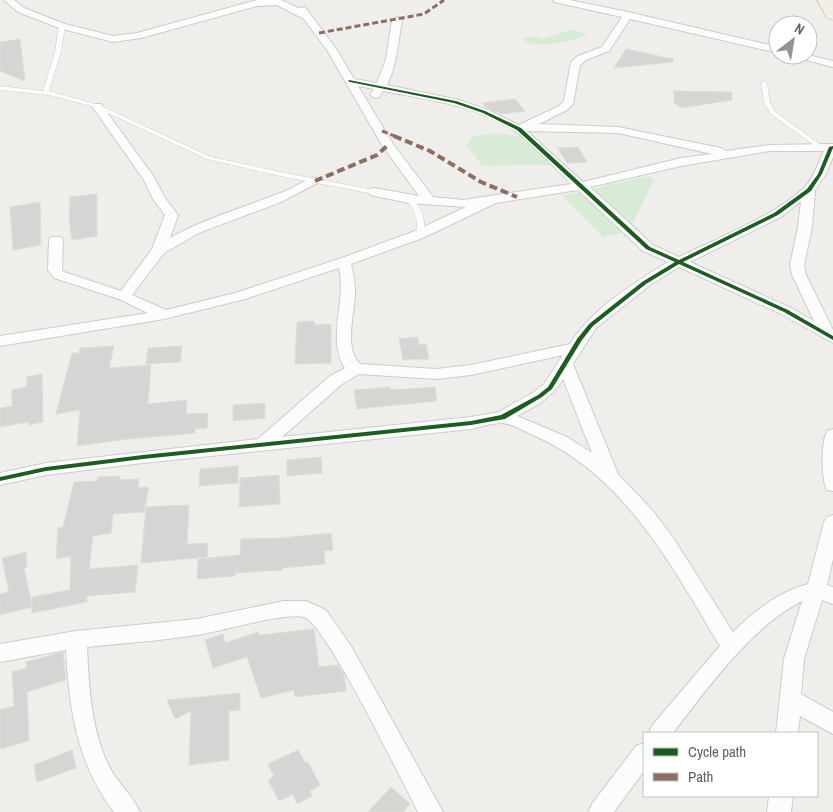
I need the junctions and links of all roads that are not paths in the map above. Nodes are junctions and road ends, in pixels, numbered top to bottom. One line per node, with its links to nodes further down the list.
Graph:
1 (8, 0): 10 (street)
2 (298, 0): 8 (street)
3 (557, 0): 6 (street)
4 (826, 0): 7 (highway)
5 (261, 1): 8 (street); 10 (street)
6 (628, 15): 11 (street); 21 (street)
7 (833, 15)
8 (308, 17): 14 (street)
9 (397, 20): 16 (street)
10 (62, 26): 18 (lane)
11 (768, 48)
12 (818, 60): 13 (street)
13 (833, 64)
14 (350, 82): 16 (street); 20 (street)
15 (764, 84): 22 (lane)
16 (382, 87): 20 (street); 21 (street)
17 (0, 88): 18 (lane)
18 (46, 91): 19 (lane)
19 (97, 106): 24 (lane); 33 (street)
20 (366, 106): 30 (street)
21 (521, 128): 23 (street); 25 (street)
22 (828, 147): 23 (street); 26 (street)
23 (731, 154): 25 (street)
24 (315, 181): 27 (lane); 33 (street)
25 (580, 186): 29 (street); 35 (street)
26 (809, 190): 35 (street); 38 (street)
27 (374, 192): 28 (street)
28 (409, 199): 30 (street); 31 (lane)
29 (492, 200): 30 (street); 31 (street)
30 (429, 201)
31 (420, 234): 34 (street)
32 (56, 240): 36 (street)
33 (159, 250): 36 (street)
34 (344, 262): 37 (street); 42 (street)
35 (677, 262): 38 (street); 40 (street)
36 (124, 296): 37 (street)
37 (164, 315): 39 (street)
38 (831, 337)
39 (0, 341)
40 (576, 347): 41 (street); 42 (street)
41 (565, 364): 43 (street); 46 (street)
42 (356, 369): 45 (street)
43 (503, 417): 45 (street); 46 (street)
44 (833, 435): 48 (street)
45 (262, 445): 47 (street)
46 (610, 476): 52 (street)
47 (0, 479)
48 (833, 485)
49 (833, 522): 50 (street)
50 (824, 592): 52 (street); 54 (street)
51 (76, 640): 53 (street); 60 (street); 61 (street)
52 (732, 648): 56 (street)
53 (0, 653)
54 (789, 698): 55 (street); 57 (street)
55 (833, 724)
56 (661, 732)
57 (787, 732)
58 (643, 754): 62 (street)
59 (781, 797): 63 (street)
60 (128, 812)
61 (431, 812)
62 (600, 812)
63 (780, 812)

